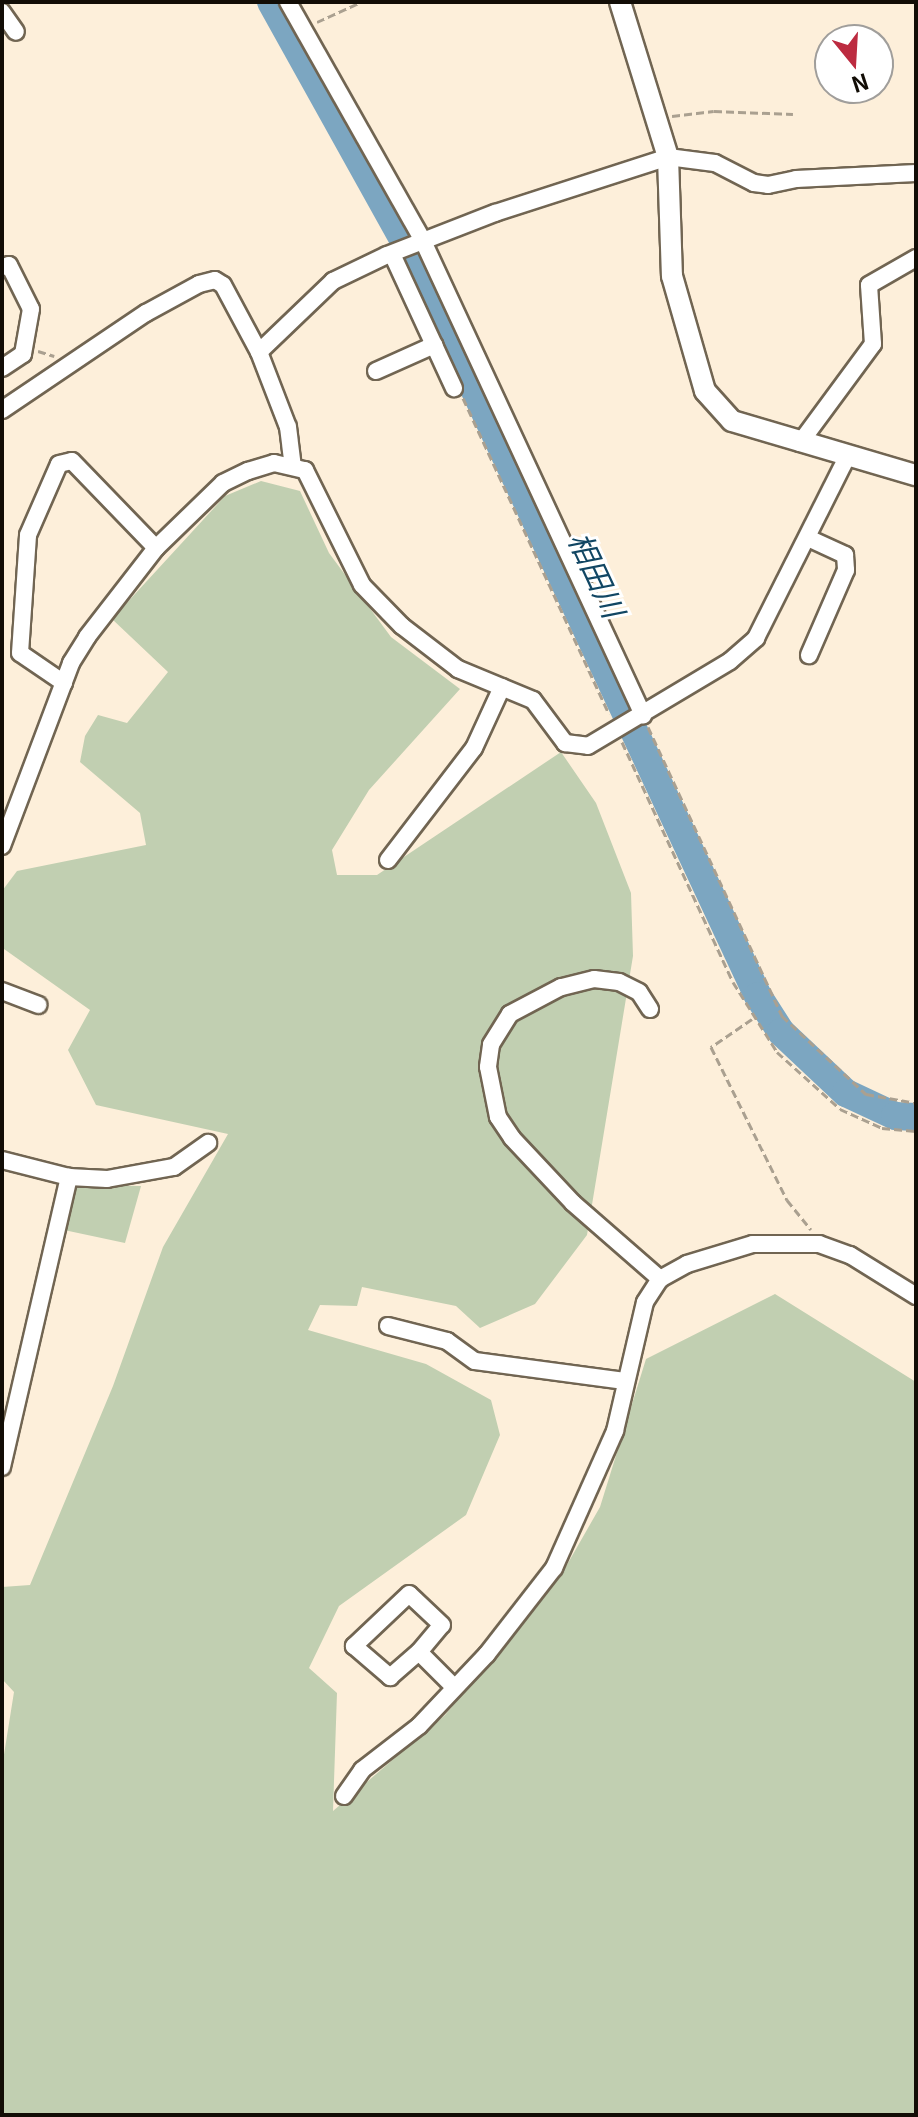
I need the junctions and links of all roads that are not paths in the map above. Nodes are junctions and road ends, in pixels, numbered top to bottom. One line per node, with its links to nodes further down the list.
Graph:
1 (288, 2): 7 (street)
2 (620, 2): 5 (street)
3 (2, 12): 4 (street)
4 (16, 32)
5 (668, 157): 6 (street); 7 (street); 17 (street)
6 (916, 173)
7 (421, 242): 8 (street); 26 (street)
8 (395, 252): 11 (street); 12 (street)
9 (916, 258): 17 (street)
10 (2, 267): 13 (street)
11 (434, 345): 14 (street); 15 (street)
12 (259, 352): 16 (street); 19 (street)
13 (2, 368)
14 (376, 371)
15 (454, 388)
16 (2, 410)
17 (800, 443): 18 (street)
18 (847, 457): 20 (street); 21 (street)
19 (293, 466): 22 (street); 25 (street)
20 (916, 475)
21 (808, 538): 23 (street); 26 (street)
22 (156, 548): 24 (street); 24 (street)
23 (809, 655)
24 (64, 683): 27 (street)
25 (502, 687): 26 (street); 29 (street)
26 (641, 716)
27 (7, 818): 28 (street)
28 (2, 846)
29 (388, 860)
30 (2, 991): 31 (street)
31 (38, 1005)
32 (650, 1009): 36 (street)
33 (208, 1143): 35 (street)
34 (2, 1160): 35 (street)
35 (69, 1177): 40 (street)
36 (660, 1279): 37 (street); 39 (street)
37 (916, 1296)
38 (388, 1326): 39 (street)
39 (625, 1381): 42 (street)
40 (2, 1467)
41 (419, 1652): 41 (street); 42 (street)
42 (454, 1687): 43 (street)
43 (344, 1796)

